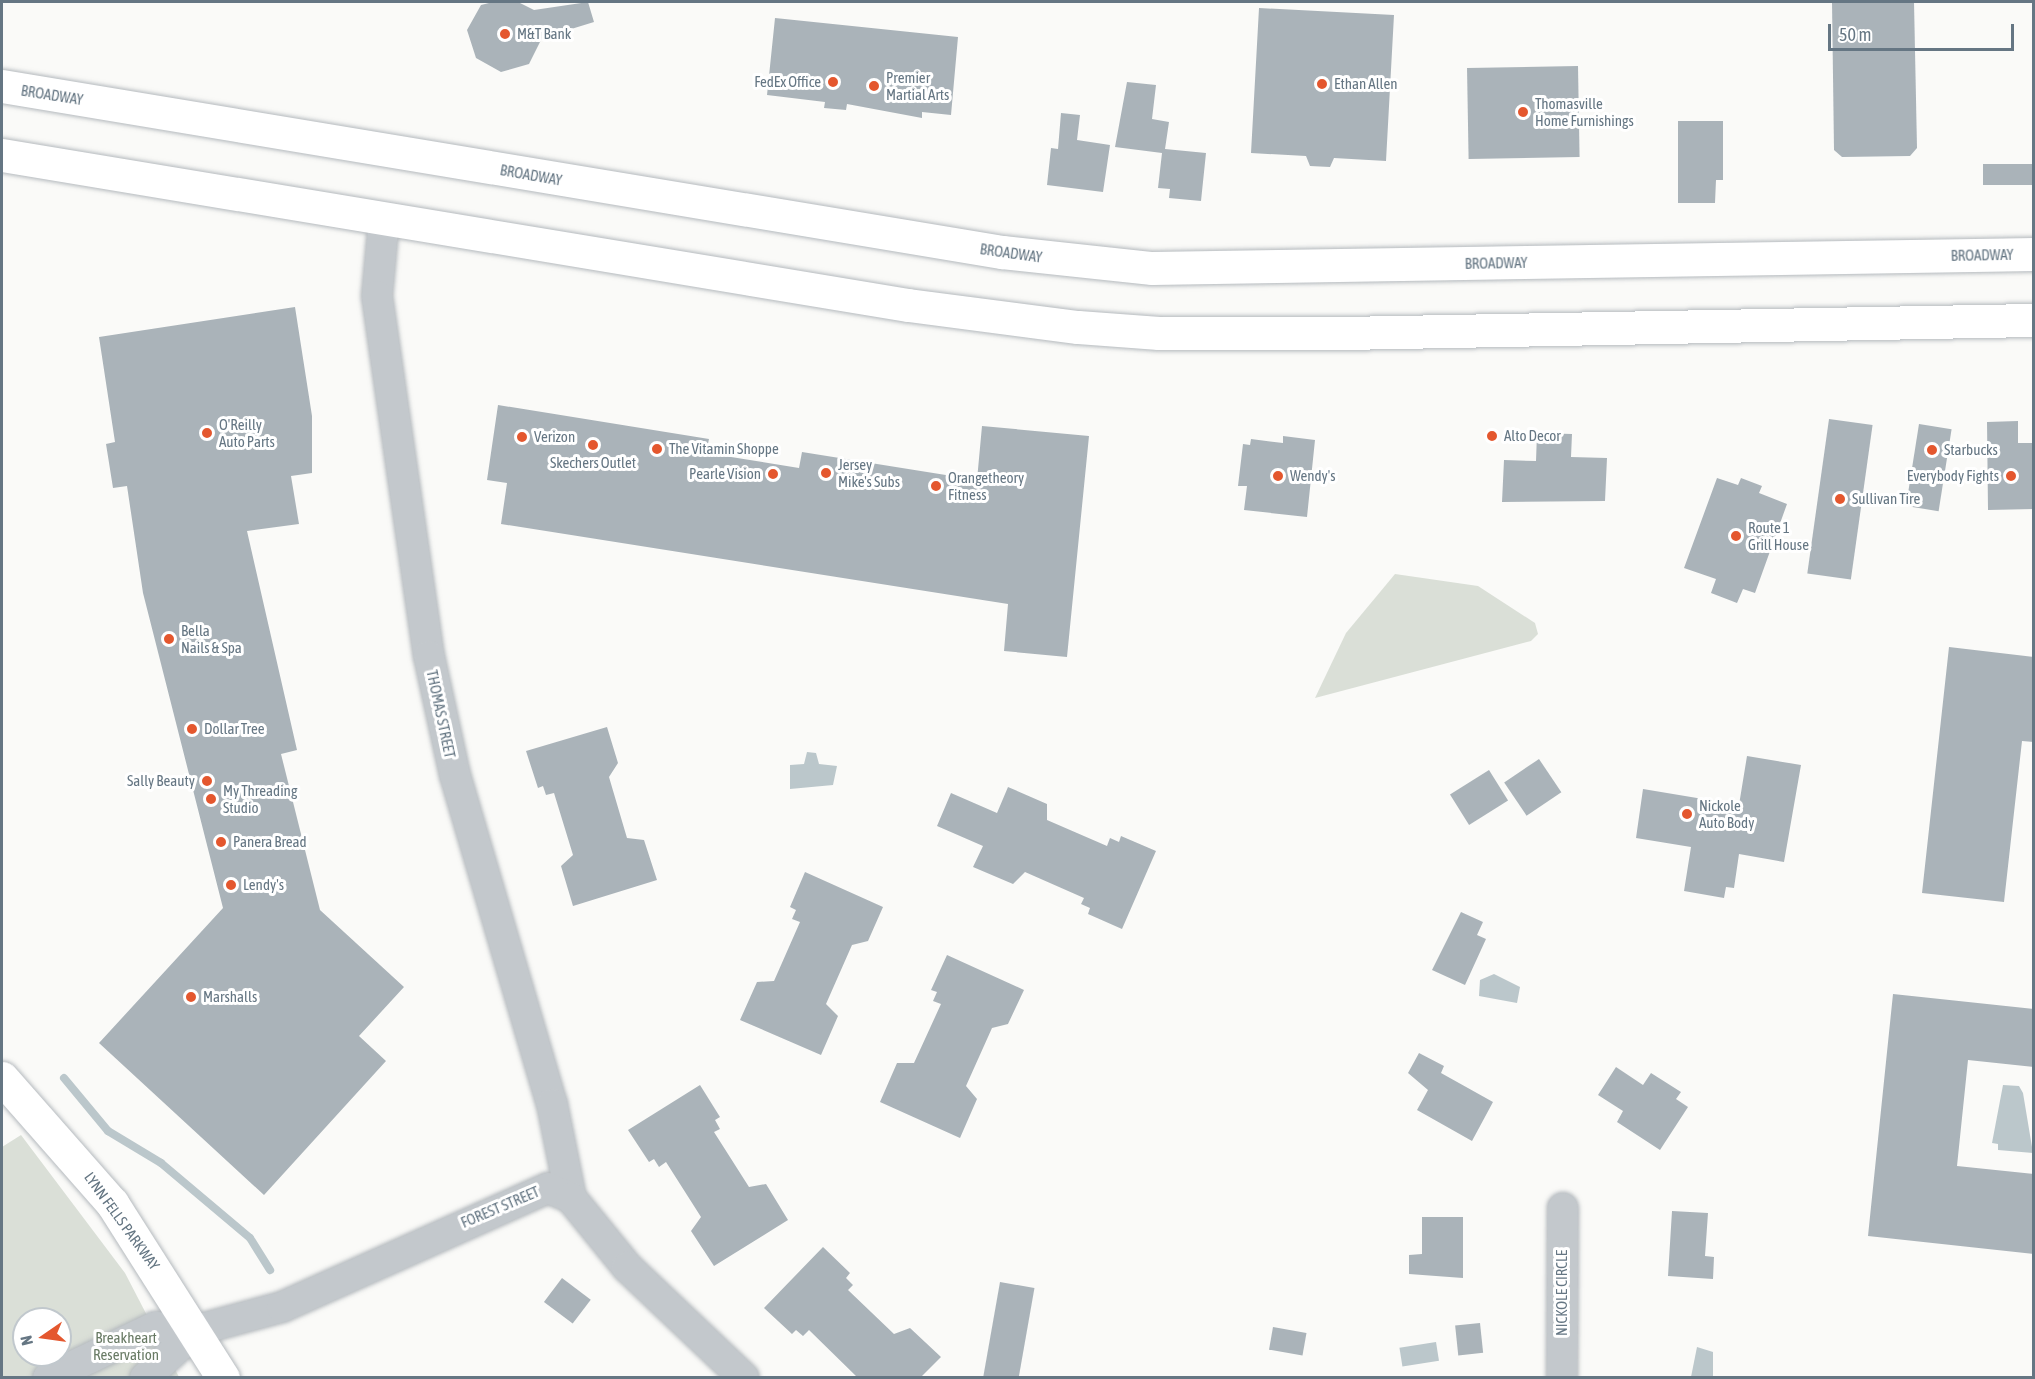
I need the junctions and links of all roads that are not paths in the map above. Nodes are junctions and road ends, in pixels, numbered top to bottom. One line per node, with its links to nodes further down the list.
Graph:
1 (2, 86): 4 (main road, BROADWAY)
2 (2, 155): 3 (main road)
3 (384, 219): 5 (main road); 7 (street, THOMAS STREET)
4 (2034, 254)
5 (2034, 320)
6 (2, 1078): 9 (main road, LYNN FELLS PARKWAY)
7 (571, 1198): 9 (street, FOREST STREET); 13 (street)
8 (1563, 1208): 14 (street, NICKOLE CIRCLE)
9 (197, 1330): 10 (street, FOREST STREET); 11 (street, FOREST STREET); 12 (main road, LYNN FELLS PARKWAY)
10 (48, 1377)
11 (145, 1377)
12 (223, 1377)
13 (744, 1377)
14 (1562, 1377)

